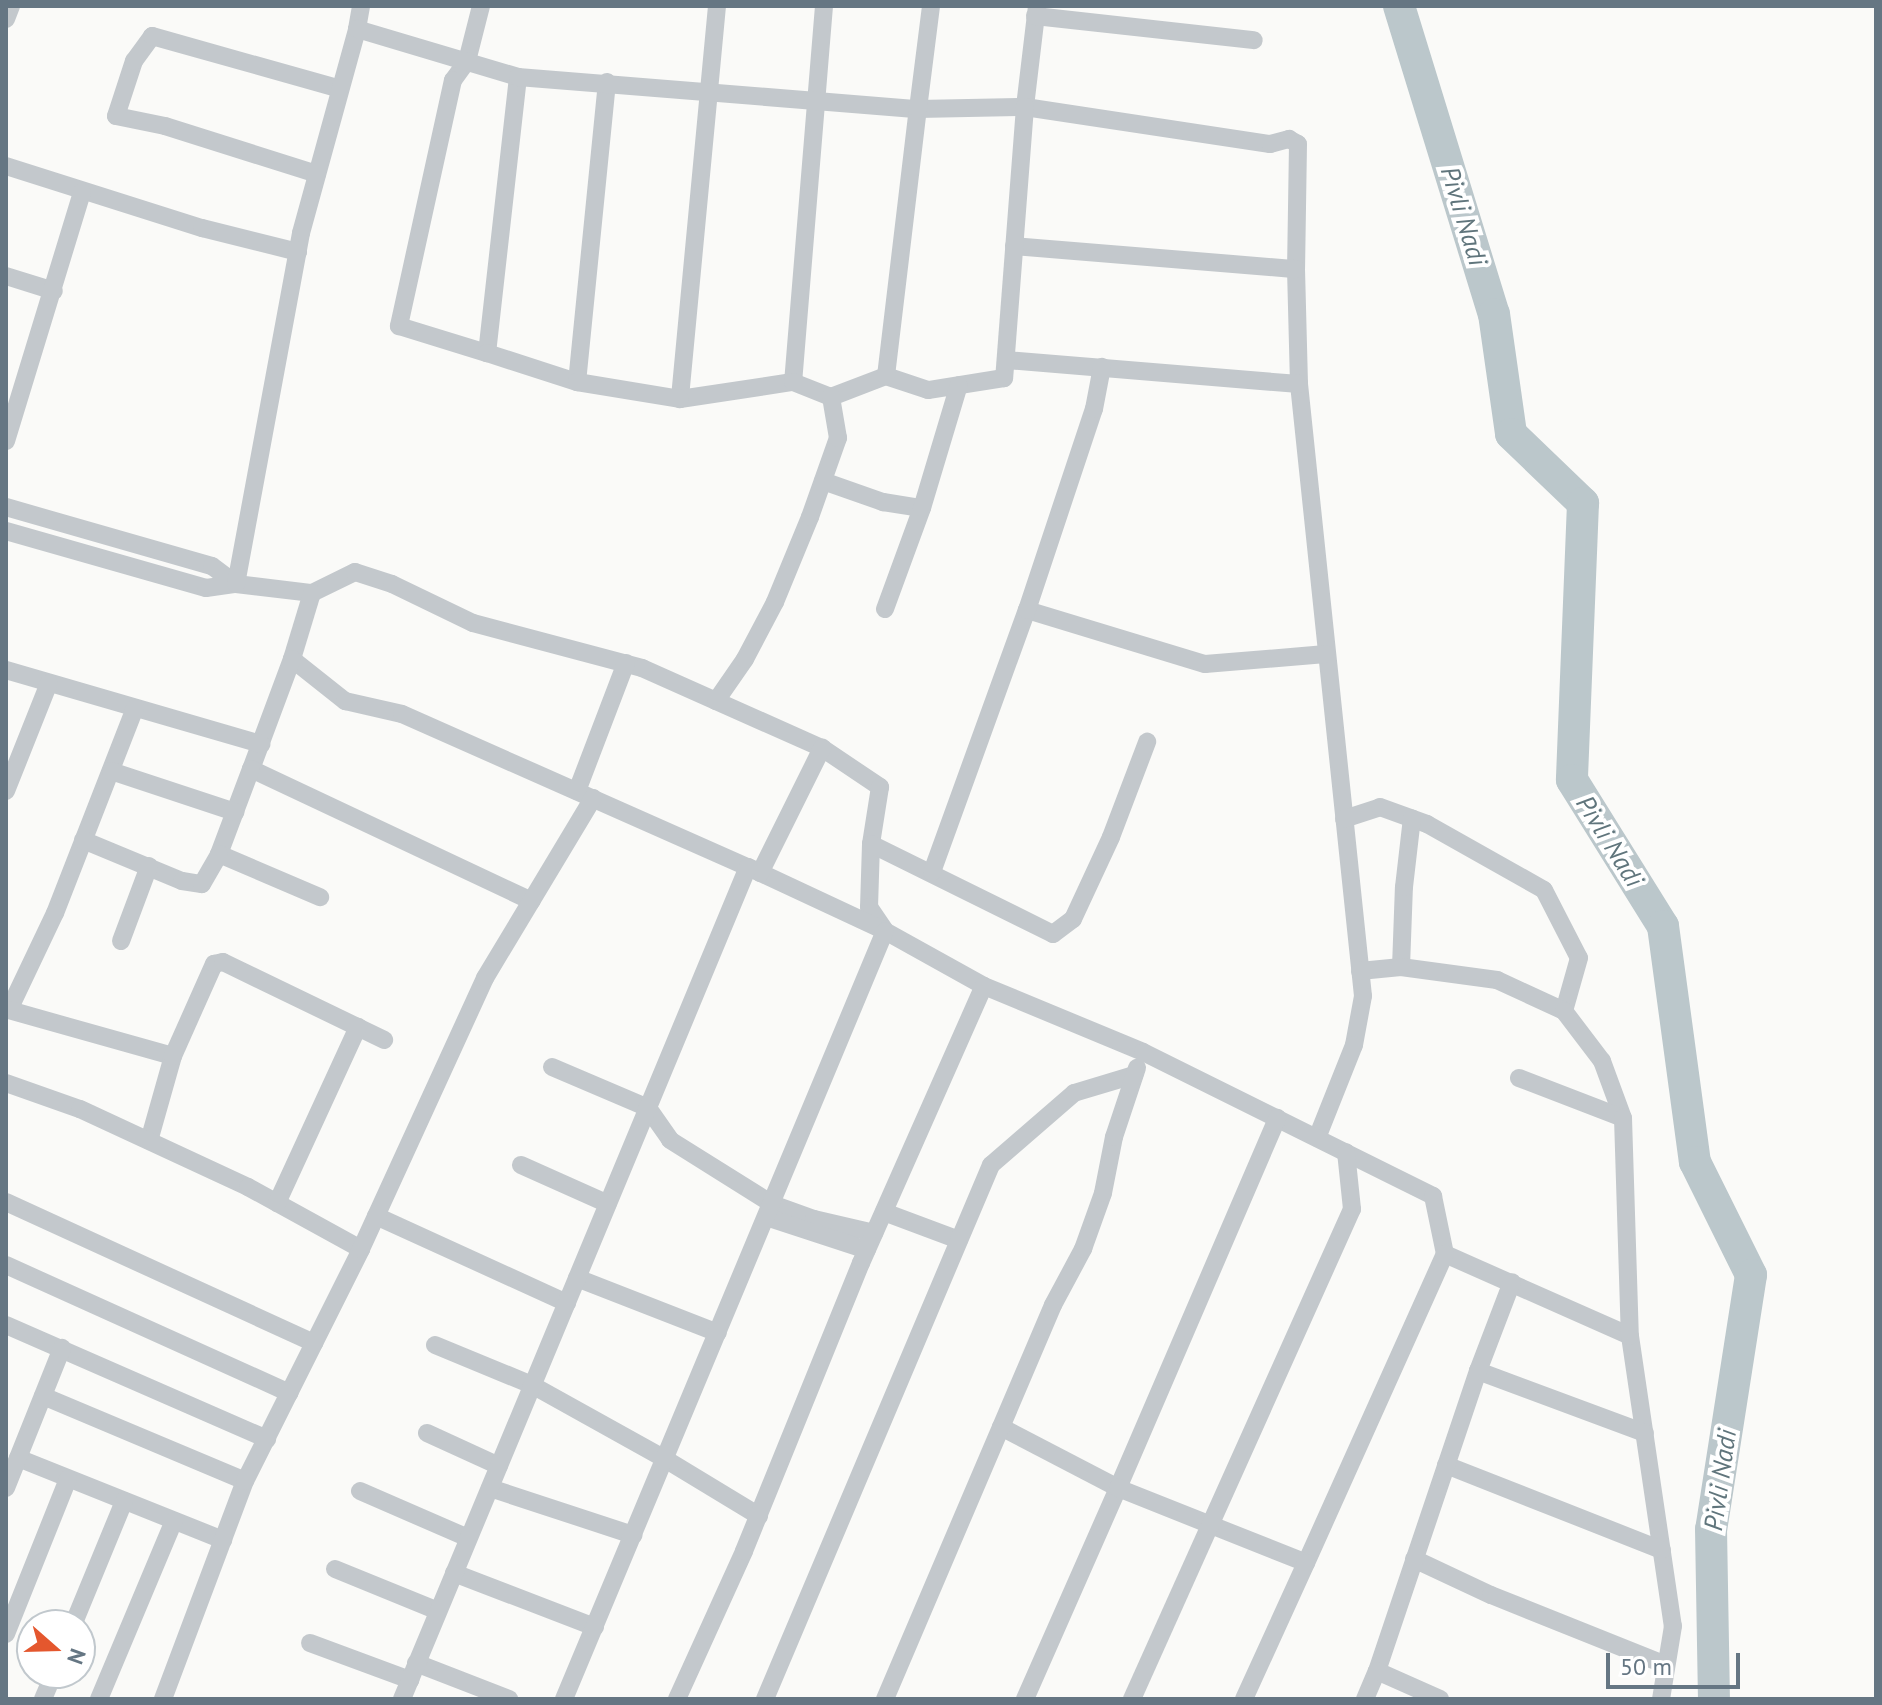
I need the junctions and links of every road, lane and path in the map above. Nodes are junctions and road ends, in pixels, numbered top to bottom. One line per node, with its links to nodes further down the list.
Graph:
1 (11, 6): 8 (street)
2 (361, 6): 9 (street)
3 (481, 6): 11 (street)
4 (717, 6): 15 (street)
5 (824, 6): 16 (street)
6 (931, 6): 18 (street)
7 (1036, 11): 10 (street); 17 (street)
8 (6, 19)
9 (357, 29): 11 (street); 14 (street)
10 (1254, 40)
11 (467, 61): 12 (street); 27 (street)
12 (518, 77): 13 (street); 27 (street)
13 (607, 82): 15 (street); 31 (street)
14 (340, 89): 20 (street); 20 (street)
15 (708, 91): 16 (street); 37 (street)
16 (815, 100): 18 (street); 32 (street)
17 (1025, 107): 18 (street); 22 (street); 24 (street)
18 (918, 109): 30 (street)
19 (6, 166): 21 (street)
20 (317, 174): 23 (street)
21 (82, 192): 23 (street); 26 (street)
22 (1014, 246): 24 (street); 28 (street)
23 (298, 252): 43 (street)
24 (1296, 269): 33 (street)
25 (6, 276): 26 (street)
26 (54, 291): 35 (street)
27 (487, 353): 31 (street)
28 (1006, 360): 29 (street); 34 (street)
29 (1102, 367): 33 (street); 46 (street)
30 (886, 376): 34 (street); 36 (street)
31 (577, 382): 37 (street)
32 (793, 382): 36 (street); 37 (street)
33 (1299, 384): 47 (street)
34 (959, 385): 41 (street)
35 (14, 389): 38 (street)
36 (831, 397): 39 (street)
37 (680, 399)
38 (6, 441)
39 (823, 481): 41 (street); 52 (street)
40 (6, 507): 43 (street)
41 (922, 508): 45 (street)
42 (6, 531): 43 (street)
43 (236, 584): 44 (street)
44 (312, 593): 48 (street); 49 (street)
45 (885, 609)
46 (1027, 610): 47 (street); 69 (street)
47 (1326, 654): 63 (street)
48 (292, 659): 55 (street); 60 (street)
49 (626, 663): 52 (street); 60 (street)
50 (6, 670): 51 (street)
51 (49, 683): 53 (street); 59 (street)
52 (716, 701): 56 (street)
53 (135, 708): 55 (street); 58 (street)
54 (1147, 742): 69 (street)
55 (261, 744): 57 (street)
56 (822, 748): 65 (street); 68 (street)
57 (251, 769): 61 (street); 71 (street)
58 (111, 771): 61 (street); 64 (street)
59 (6, 791)
60 (585, 795): 68 (street); 71 (street)
61 (235, 812): 66 (street)
62 (1412, 818): 63 (street); 74 (street); 77 (street)
63 (1344, 819): 75 (street)
64 (83, 840): 67 (street); 78 (street)
65 (871, 844): 69 (street); 72 (street)
66 (219, 854): 67 (street); 70 (street)
67 (149, 866): 73 (street)
68 (754, 870): 72 (street); 87 (street)
69 (932, 872)
70 (320, 897)
71 (531, 901): 99 (street)
72 (885, 931): 76 (street); 97 (street)
73 (121, 941)
74 (1401, 967): 75 (street); 77 (street)
75 (1360, 971): 90 (street)
76 (984, 986): 81 (street); 98 (street)
77 (1564, 1011): 89 (street)
78 (7, 1013): 82 (street)
79 (358, 1027): 80 (street); 82 (street); 95 (street)
80 (384, 1040)
81 (1143, 1052): 84 (street); 88 (street)
82 (173, 1056): 91 (street)
83 (552, 1067): 87 (street)
84 (1134, 1075): 100 (street); 118 (street)
85 (1519, 1078): 89 (street)
86 (6, 1083): 91 (street)
87 (648, 1108): 96 (street); 97 (street)
88 (1277, 1118): 90 (street); 130 (street)
89 (1623, 1118): 110 (street)
90 (1317, 1138): 92 (street)
91 (149, 1141): 95 (street)
92 (1346, 1152): 103 (street); 135 (street)
93 (521, 1165): 96 (street)
94 (6, 1202): 111 (street)
95 (277, 1203): 102 (street)
96 (608, 1204): 105 (street)
97 (769, 1211): 101 (street); 109 (street)
98 (884, 1212): 100 (street); 101 (street)
99 (376, 1216): 102 (street); 107 (street)
100 (959, 1240): 158 (street)
101 (871, 1242): 133 (street)
102 (361, 1249): 111 (street)
103 (1445, 1254): 106 (street); 141 (street)
104 (6, 1265): 116 (street)
105 (577, 1278): 107 (street); 109 (street)
106 (1512, 1282): 110 (street); 114 (street)
107 (567, 1303): 115 (street)
108 (8, 1331): 113 (street)
109 (718, 1333): 123 (street)
110 (1630, 1336): 120 (street)
111 (314, 1343): 116 (street)
112 (435, 1345): 115 (street)
113 (62, 1348): 117 (street); 121 (street)
114 (1478, 1371): 120 (street); 124 (street)
115 (532, 1385): 123 (street); 125 (street)
116 (289, 1393): 121 (street)
117 (43, 1396): 122 (street); 127 (street)
118 (1001, 1427): 130 (street); 159 (street)
119 (427, 1433): 125 (street)
120 (1645, 1433): 139 (street)
121 (267, 1439): 127 (street)
122 (18, 1458): 126 (street); 128 (street)
123 (665, 1459): 133 (street); 136 (street)
124 (1446, 1465): 139 (street); 140 (street)
125 (499, 1466): 129 (street)
126 (68, 1479): 132 (street); 147 (street)
127 (245, 1481): 138 (street)
128 (6, 1488)
129 (490, 1488): 136 (street); 137 (street)
130 (1118, 1488): 135 (street); 160 (street)
131 (360, 1491): 137 (street)
132 (124, 1501): 134 (street); 144 (street)
133 (759, 1516): 157 (street)
134 (174, 1521): 138 (street); 152 (street)
135 (1212, 1525): 141 (street); 161 (street)
136 (633, 1535): 146 (street)
137 (468, 1538): 143 (street)
138 (223, 1540): 153 (street)
139 (1662, 1550): 149 (street)
140 (1414, 1559): 149 (street); 150 (street)
141 (1306, 1563): 162 (street)
142 (335, 1569): 145 (street)
143 (454, 1573): 145 (street); 146 (street)
144 (80, 1609)
145 (438, 1611): 151 (street)
146 (595, 1627): 156 (street)
147 (6, 1634)
148 (310, 1643): 151 (street)
149 (1666, 1665): 165 (street)
150 (1377, 1671): 163 (street); 164 (street)
151 (413, 1672): 154 (street); 155 (street)
152 (99, 1699)
153 (163, 1699)
154 (402, 1699)
155 (509, 1699)
156 (564, 1699)
157 (677, 1699)
158 (765, 1699)
159 (885, 1699)
160 (1025, 1699)
161 (1132, 1699)
162 (1244, 1699)
163 (1365, 1699)
164 (1440, 1699)
165 (1661, 1699)

